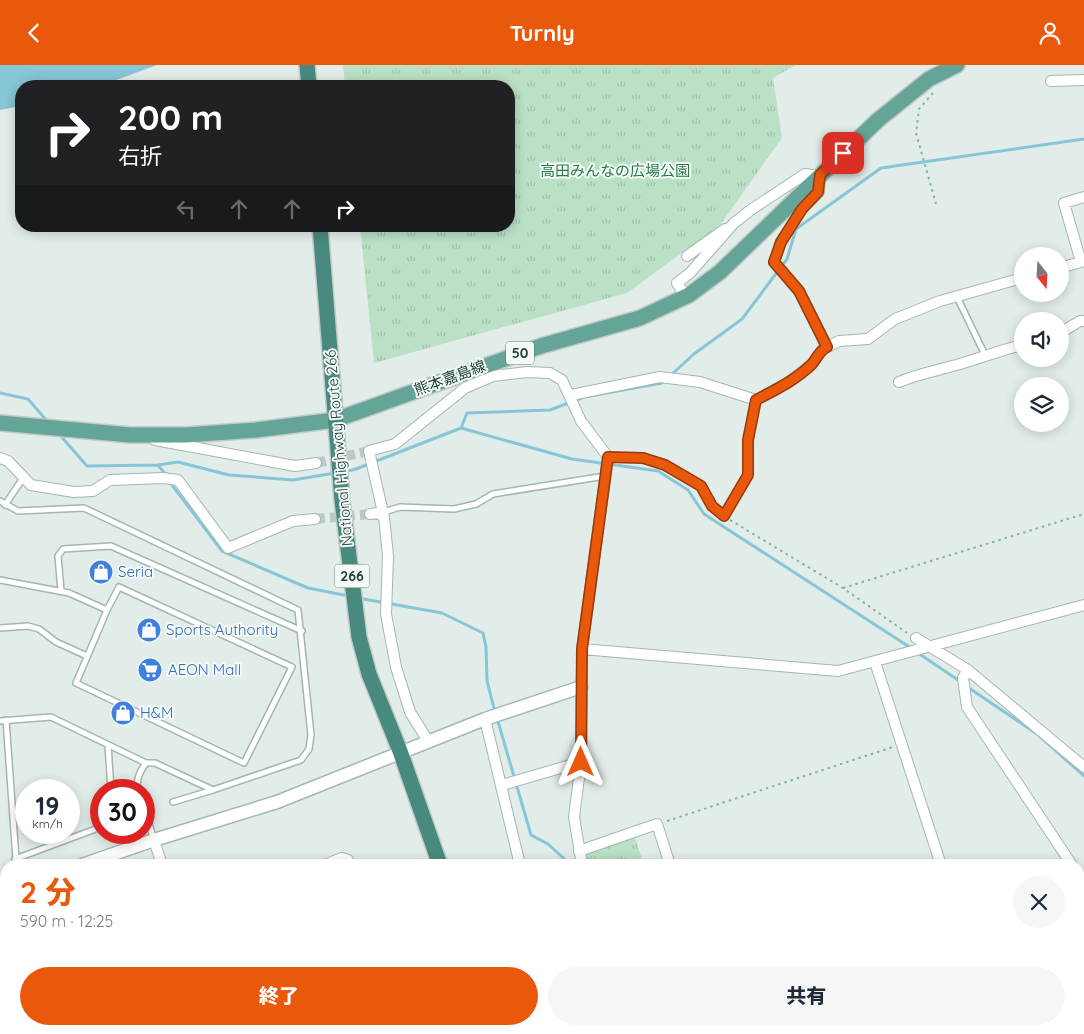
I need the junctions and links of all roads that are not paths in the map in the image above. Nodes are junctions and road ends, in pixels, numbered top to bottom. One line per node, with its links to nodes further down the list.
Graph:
1 (307, 65): 3 (highway)
2 (957, 65): 6 (main road, 熊本嘉島線 / 50)
3 (308, 80)
4 (1084, 80): 5 (street)
5 (1051, 81)
6 (820, 175): 8 (street); 14 (main road, 熊本嘉島線 / 50); 18 (street)
7 (1084, 197): 11 (street)
8 (734, 223): 10 (street); 14 (street)
9 (320, 232): 24 (highway, National Highway Route 266 / 266)
10 (687, 256)
11 (1082, 261): 12 (street)
12 (1069, 265)
13 (1014, 280): 15 (street)
14 (686, 297): 24 (main road, 熊本嘉島線 / 50)
15 (957, 297): 18 (street); 20 (lane)
16 (1084, 321): 17 (street)
17 (1069, 328)
18 (827, 347): 23 (street)
19 (1014, 347): 20 (street)
20 (984, 355): 21 (street)
21 (899, 382)
22 (571, 395): 23 (street); 27 (street); 34 (street)
23 (756, 400): 27 (lane)
24 (335, 420): 26 (main road, 熊本嘉島線 / 50); 53 (highway, National Highway Route 266 / 266)
25 (0, 423): 26 (main road, 熊本嘉島線 / 50)
26 (130, 435): 29 (street)
27 (608, 457): 30 (street)
28 (0, 458): 31 (street)
29 (316, 463)
30 (605, 476): 34 (lane); 44 (street)
31 (23, 477): 32 (lane); 35 (street)
32 (3, 503): 41 (lane)
33 (370, 514): 34 (street)
34 (384, 515): 51 (street)
35 (315, 519)
36 (0, 581): 37 (lane)
37 (61, 591): 39 (lane); 41 (lane)
38 (1084, 605): 43 (street)
39 (107, 610): 45 (lane); 45 (lane)
40 (0, 628): 45 (lane)
41 (302, 631): 60 (lane)
42 (916, 639): 43 (street)
43 (926, 646): 46 (street); 47 (street)
44 (582, 649): 46 (street); 48 (street)
45 (87, 656)
46 (875, 662): 73 (street)
47 (968, 670): 56 (street); 74 (street)
48 (581, 687): 49 (street); 54 (street)
49 (485, 719): 51 (street); 59 (street)
50 (3, 720): 52 (lane); 62 (lane)
51 (428, 741): 53 (street)
52 (108, 745): 55 (lane); 57 (lane)
53 (400, 751): 63 (street); 69 (highway, National Highway Route 266 / 266)
54 (581, 762): 59 (street); 66 (street)
55 (146, 763): 58 (lane); 60 (lane)
56 (1084, 767)
57 (110, 779)
58 (138, 779)
59 (502, 785): 70 (street)
60 (214, 790): 61 (lane)
61 (173, 802)
62 (90, 831)
63 (155, 840)
64 (155, 843): 68 (street)
65 (142, 844): 67 (street)
66 (579, 851): 71 (street); 72 (street)
67 (99, 859)
68 (160, 859)
69 (438, 859)
70 (519, 859)
71 (581, 859)
72 (668, 859)
73 (939, 859)
74 (1068, 859)

